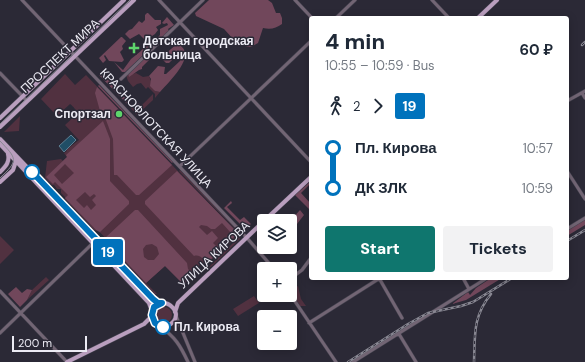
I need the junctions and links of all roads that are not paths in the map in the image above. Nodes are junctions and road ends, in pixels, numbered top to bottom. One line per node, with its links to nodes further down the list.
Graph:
1 (22, 0): 16 (street, КРАСНОФЛОТСКАЯ УЛИЦА)
2 (124, 0): 16 (main road, ПРОСПЕКТ МИРА)
3 (134, 0): 17 (main road, ПРОСПЕКТ МИРА)
4 (159, 0): 14 (street)
5 (203, 0): 14 (street)
6 (295, 0): 10 (street)
7 (355, 0): 11 (street)
8 (432, 0): 12 (street)
9 (498, 0): 13 (main road)
10 (310, 16)
11 (338, 16)
12 (447, 16)
13 (480, 16)
14 (180, 22): 19 (street); 22 (street)
15 (309, 43): 22 (street)
16 (71, 51): 17 (street, КРАСНОФЛОТСКАЯ УЛИЦА); 21 (main road, ПРОСПЕКТ МИРА)
17 (75, 56): 25 (main road, ПРОСПЕКТ МИРА); 34 (street, КРАСНОФЛОТСКАЯ УЛИЦА)
18 (0, 73): 21 (street)
19 (121, 79)
20 (584, 92): 23 (street); 24 (street)
21 (22, 96): 25 (street); 26 (main road, ПРОСПЕКТ МИРА)
22 (251, 98): 32 (street); 34 (street)
23 (585, 98)
24 (569, 100)
25 (27, 101): 27 (main road, ПРОСПЕКТ МИРА)
26 (0, 118)
27 (0, 127)
28 (0, 139): 31 (main road)
29 (0, 144): 30 (main road)
30 (7, 151): 33 (main road); 37 (main road)
31 (14, 153): 33 (main road); 41 (main road)
32 (309, 160)
33 (16, 161): 35 (main road); 36 (main road)
34 (180, 166): 47 (street, КРАСНОФЛОТСКАЯ УЛИЦА)
35 (23, 169): 36 (main road); 41 (main road)
36 (13, 170): 40 (main road)
37 (0, 172)
38 (569, 174): 42 (street)
39 (309, 179): 43 (main road, УЛИЦА КИРОВА)
40 (0, 182)
41 (53, 197): 48 (main road)
42 (585, 200)
43 (271, 214)
44 (585, 218): 46 (street)
45 (257, 228): 47 (main road, УЛИЦА КИРОВА)
46 (569, 228)
47 (247, 238): 50 (street, КРАСНОФЛОТСКАЯ УЛИЦА); 60 (main road, УЛИЦА КИРОВА)
48 (95, 242): 59 (main road); 62 (street); 63 (main road)
49 (309, 261): 51 (street)
50 (268, 262)
51 (297, 274)
52 (376, 280): 66 (street)
53 (380, 280): 65 (street)
54 (464, 280): 56 (street)
55 (484, 280): 56 (street)
56 (469, 289): 70 (street)
57 (0, 291): 62 (street)
58 (296, 302): 66 (street)
59 (162, 303): 61 (main road); 63 (main road)
60 (178, 303): 61 (main road, УЛИЦА КИРОВА); 64 (main road, УЛИЦА КИРОВА)
61 (168, 304): 64 (main road)
62 (21, 313): 69 (street); 71 (street)
63 (152, 313): 67 (main road); 68 (main road)
64 (175, 314): 68 (main road); 73 (street)
65 (402, 318)
66 (310, 323): 74 (street)
67 (144, 324): 68 (main road); 71 (main road)
68 (158, 325): 72 (street)
69 (0, 333)
70 (399, 334): 75 (street); 76 (street)
71 (67, 362)
72 (188, 362)
73 (195, 362)
74 (336, 362)
75 (353, 362)
76 (416, 362)

